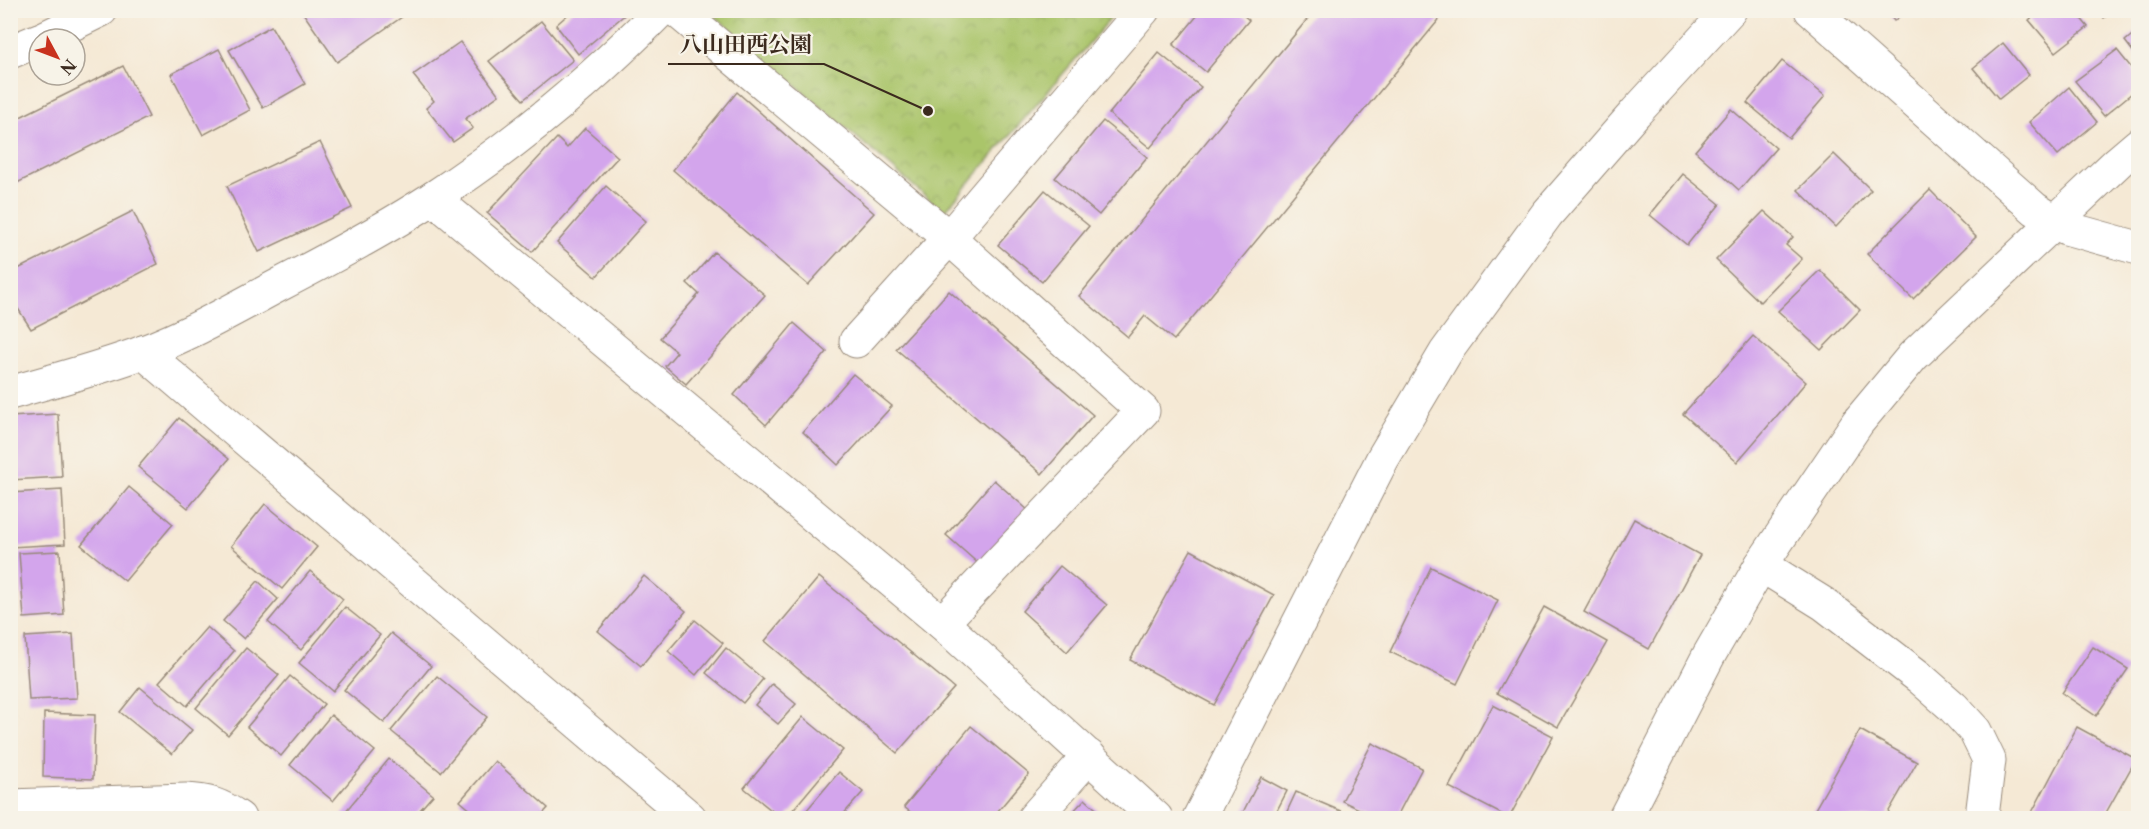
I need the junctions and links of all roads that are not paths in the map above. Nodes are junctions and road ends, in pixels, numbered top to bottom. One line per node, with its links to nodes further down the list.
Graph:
1 (102, 10): 7 (street)
2 (661, 10): 11 (street)
3 (676, 10): 13 (street)
4 (1143, 10): 13 (street)
5 (1730, 10): 26 (street)
6 (1811, 10): 12 (street)
7 (67, 27)
8 (27, 45): 9 (street)
9 (10, 52)
10 (2139, 145): 12 (street)
11 (433, 198): 16 (street); 19 (street)
12 (2054, 223): 14 (street); 18 (street)
13 (949, 238): 15 (street); 19 (street)
14 (2139, 248)
15 (856, 341)
16 (143, 352): 17 (street); 23 (street)
17 (10, 393)
18 (1761, 565): 27 (street); 28 (street)
19 (942, 623): 20 (street)
20 (1089, 756): 24 (street); 25 (street)
21 (10, 806): 22 (street)
22 (239, 819)
23 (690, 819)
24 (1034, 819)
25 (1156, 819)
26 (1199, 819)
27 (1625, 819)
28 (1983, 819)

